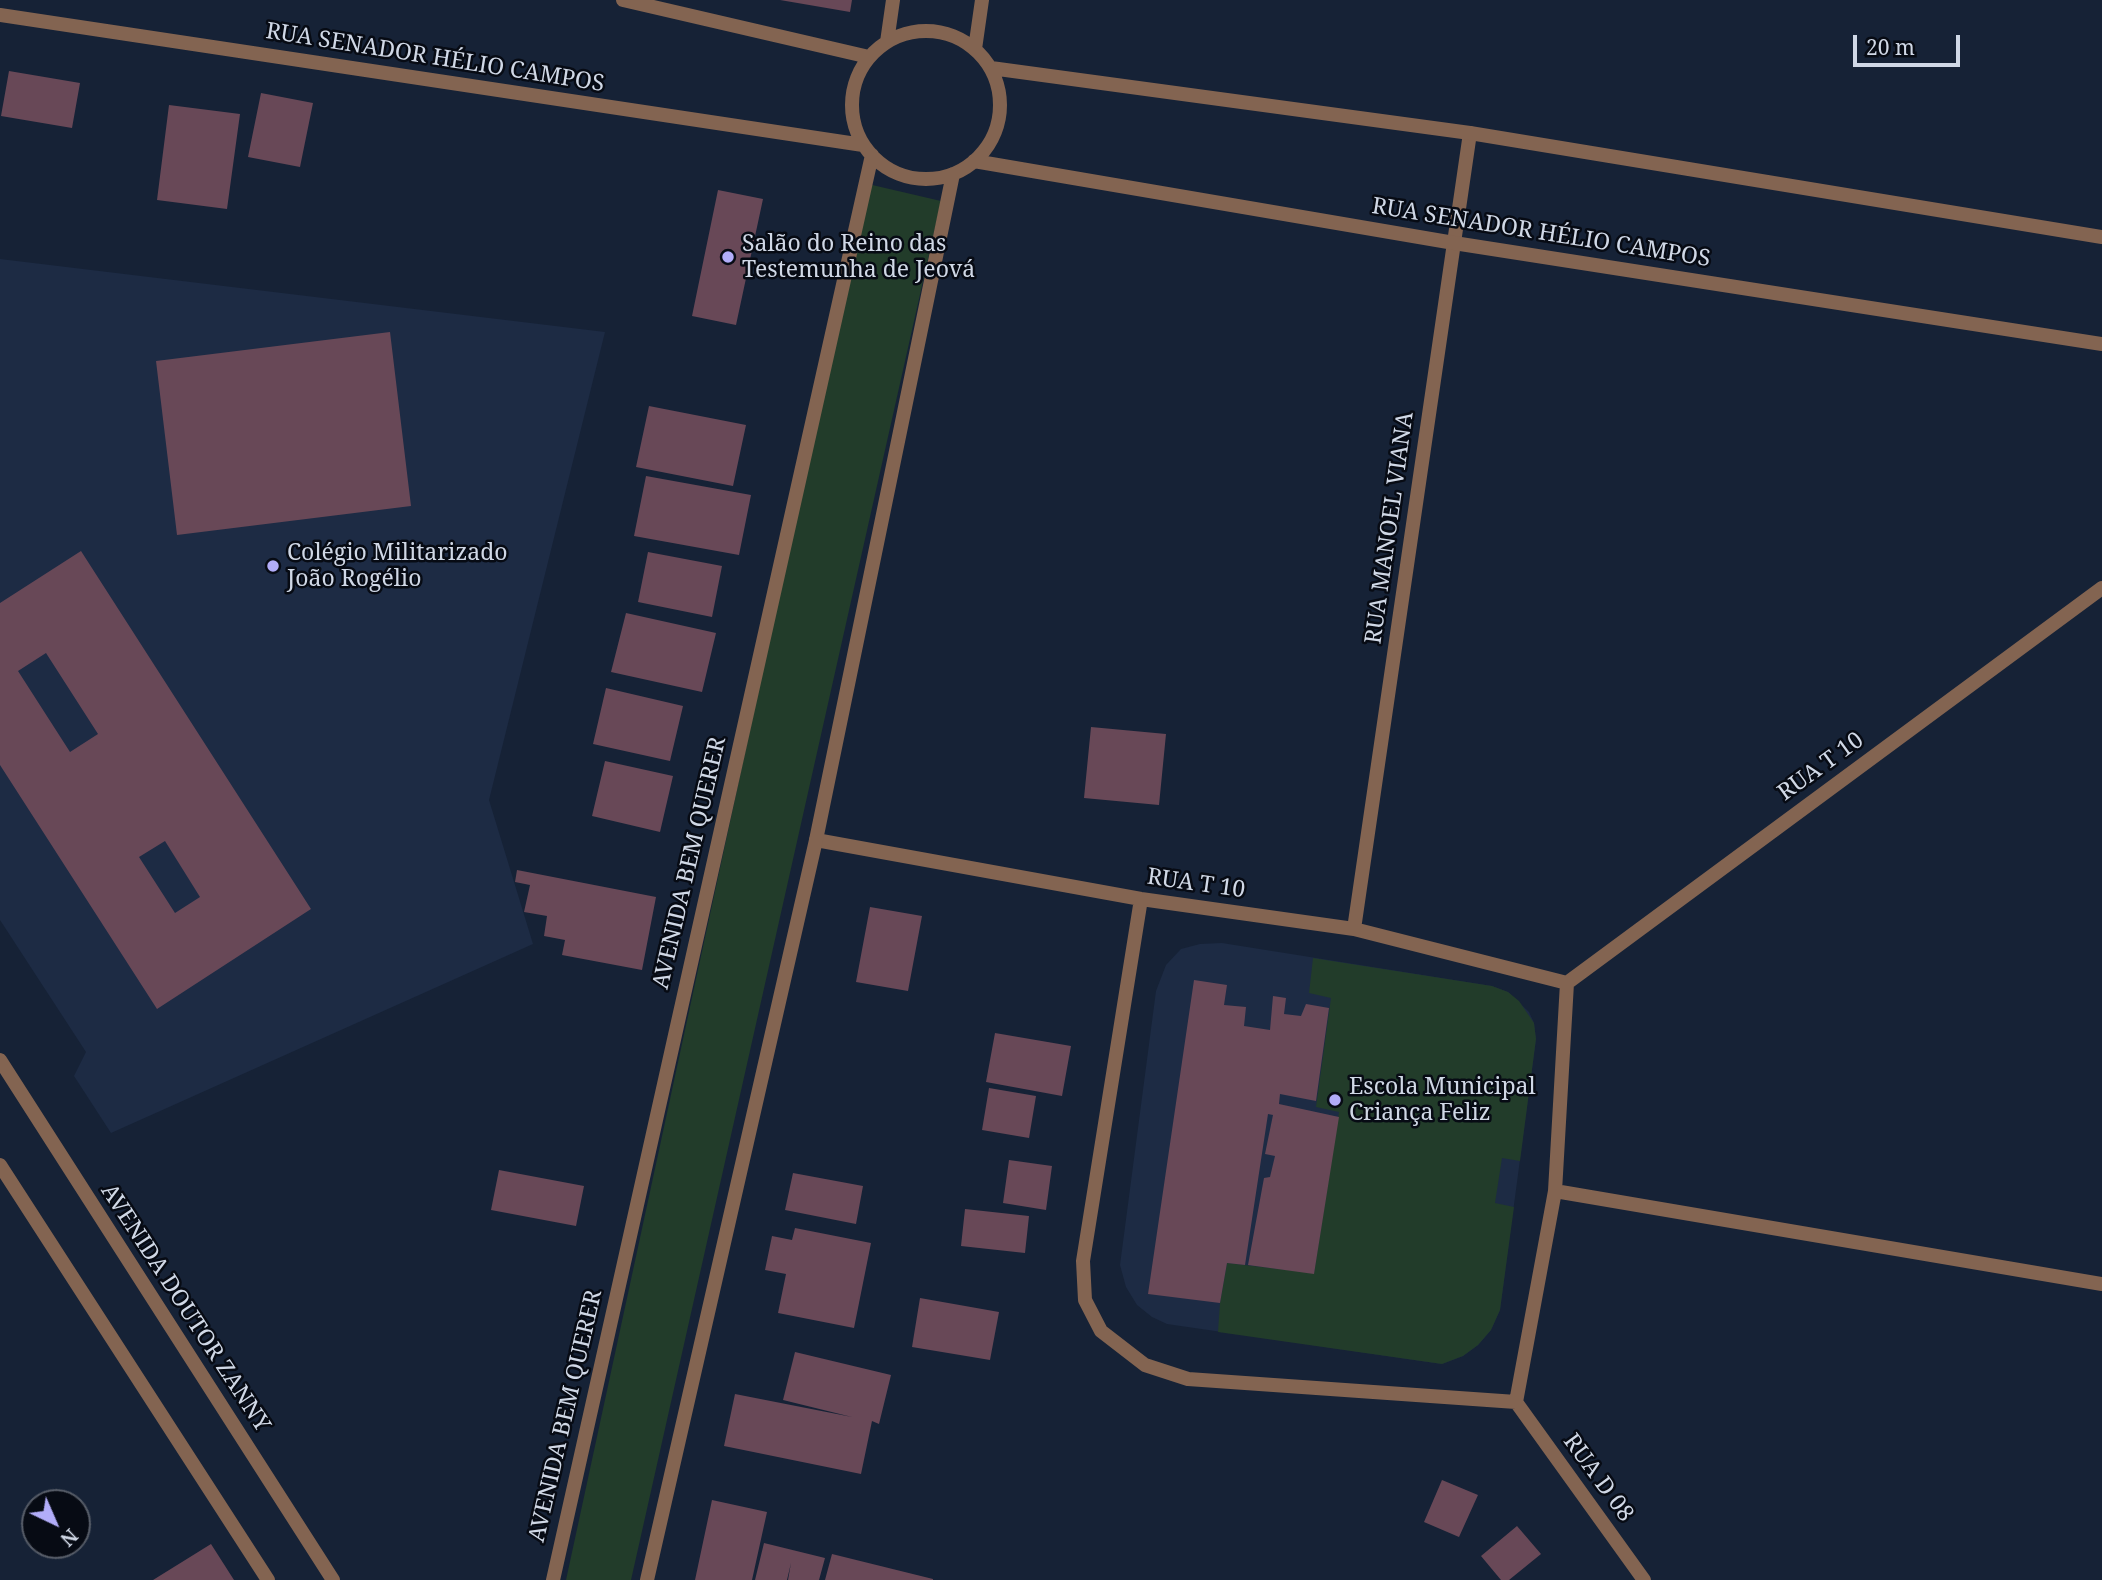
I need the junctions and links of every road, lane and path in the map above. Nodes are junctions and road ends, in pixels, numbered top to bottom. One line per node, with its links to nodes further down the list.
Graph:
1 (623, 0): 7 (street)
2 (893, 0): 5 (street)
3 (982, 0): 6 (street)
4 (0, 15): 10 (street, RUA SENADOR HÉLIO CAMPOS)
5 (887, 42): 6 (street); 7 (street)
6 (975, 49): 8 (street)
7 (869, 57): 10 (street)
8 (990, 68): 9 (street); 11 (street)
9 (1469, 133): 13 (street); 14 (street, RUA MANOEL VIANA)
10 (867, 150): 12 (street); 28 (street, AVENIDA BEM QUERER)
11 (974, 161): 12 (street); 14 (street, RUA SENADOR HÉLIO CAMPOS)
12 (953, 174): 17 (street)
13 (2102, 237)
14 (1454, 243): 15 (street, RUA SENADOR HÉLIO CAMPOS); 19 (street, RUA MANOEL VIANA)
15 (2102, 344)
16 (2102, 588): 20 (street, RUA T 10)
17 (816, 841): 18 (street, RUA T 10); 29 (street)
18 (1141, 899): 19 (street, RUA T 10); 25 (street)
19 (1354, 929): 20 (street, RUA T 10)
20 (1567, 983): 23 (street)
21 (0, 1060): 27 (street, AVENIDA DOUTOR ZANNY)
22 (0, 1165): 26 (street)
23 (1555, 1191): 24 (street); 25 (street)
24 (2102, 1284)
25 (1516, 1402): 30 (street, RUA D 08)
26 (268, 1580)
27 (333, 1580)
28 (553, 1580)
29 (648, 1580)
30 (1644, 1580)

